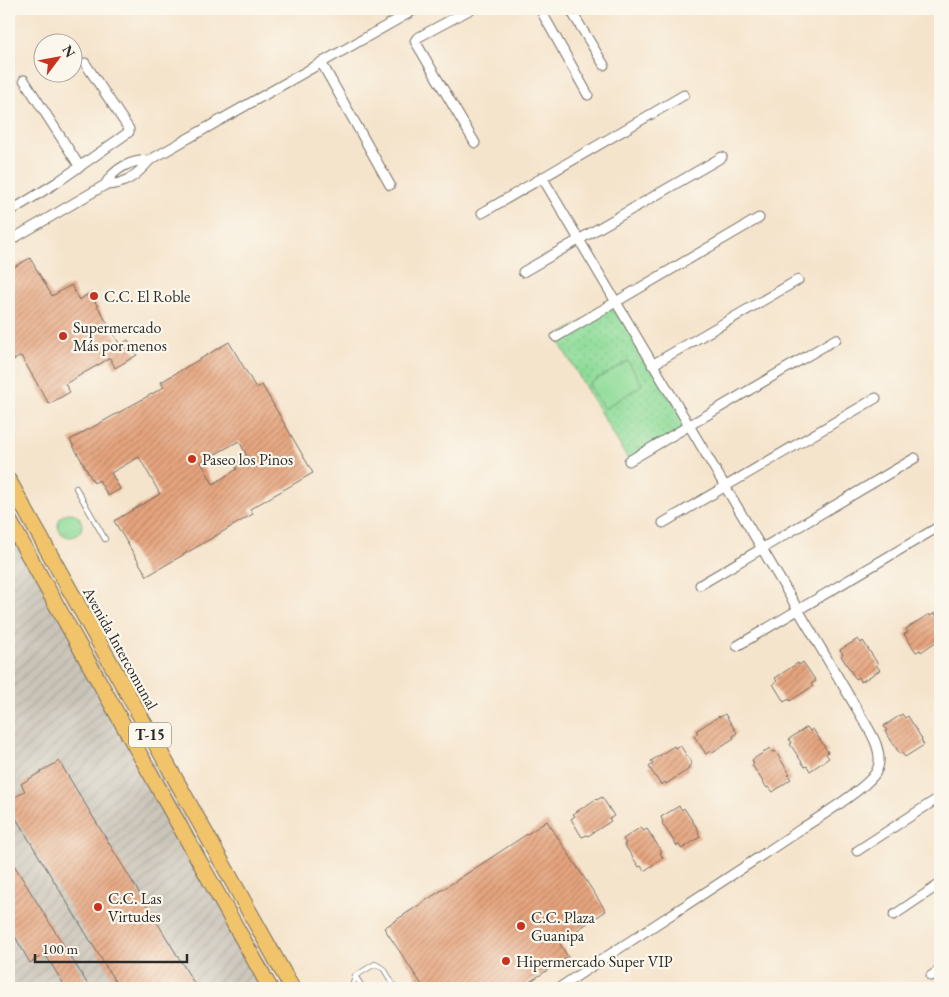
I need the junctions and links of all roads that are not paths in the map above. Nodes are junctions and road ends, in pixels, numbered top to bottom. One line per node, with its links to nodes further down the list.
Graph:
1 (416, 9): 5 (street)
2 (471, 9): 11 (street)
3 (540, 9): 9 (street)
4 (570, 9): 7 (street)
5 (321, 62): 13 (street); 17 (street)
6 (85, 63): 14 (street)
7 (604, 65)
8 (24, 80): 14 (street)
9 (588, 95)
10 (684, 95): 15 (street)
11 (475, 143)
12 (722, 157): 21 (street)
13 (150, 160): 16 (street); 16 (street)
14 (80, 167): 18 (street)
15 (542, 178): 19 (street); 21 (street)
16 (105, 185): 22 (street)
17 (390, 185)
18 (9, 212)
19 (482, 213)
20 (759, 218): 25 (street)
21 (578, 240): 23 (street); 25 (street)
22 (9, 241)
23 (523, 272)
24 (798, 280): 28 (street)
25 (615, 302): 26 (street); 28 (street)
26 (556, 337)
27 (836, 338): 30 (street)
28 (652, 365): 30 (street)
29 (876, 398): 34 (street)
30 (688, 426): 32 (street); 34 (street)
31 (915, 458): 40 (street)
32 (629, 461)
33 (9, 481): 52 (main road, Avenida Intercomunal / T-15)
34 (724, 486): 37 (street); 40 (street)
35 (76, 488): 39 (lane)
36 (9, 520): 51 (main road, T-15)
37 (663, 523)
38 (940, 526): 42 (street)
39 (105, 539)
40 (761, 549): 41 (street); 42 (street)
41 (700, 585)
42 (798, 610): 43 (street); 56 (street)
43 (737, 646)
44 (940, 797): 45 (street)
45 (857, 851)
46 (940, 884): 47 (street)
47 (894, 915)
48 (940, 970): 50 (street)
49 (355, 976): 53 (lane); 54 (lane); 55 (lane)
50 (930, 976)
51 (270, 988)
52 (292, 988)
53 (352, 988)
54 (363, 988)
55 (396, 988)
56 (559, 988)

